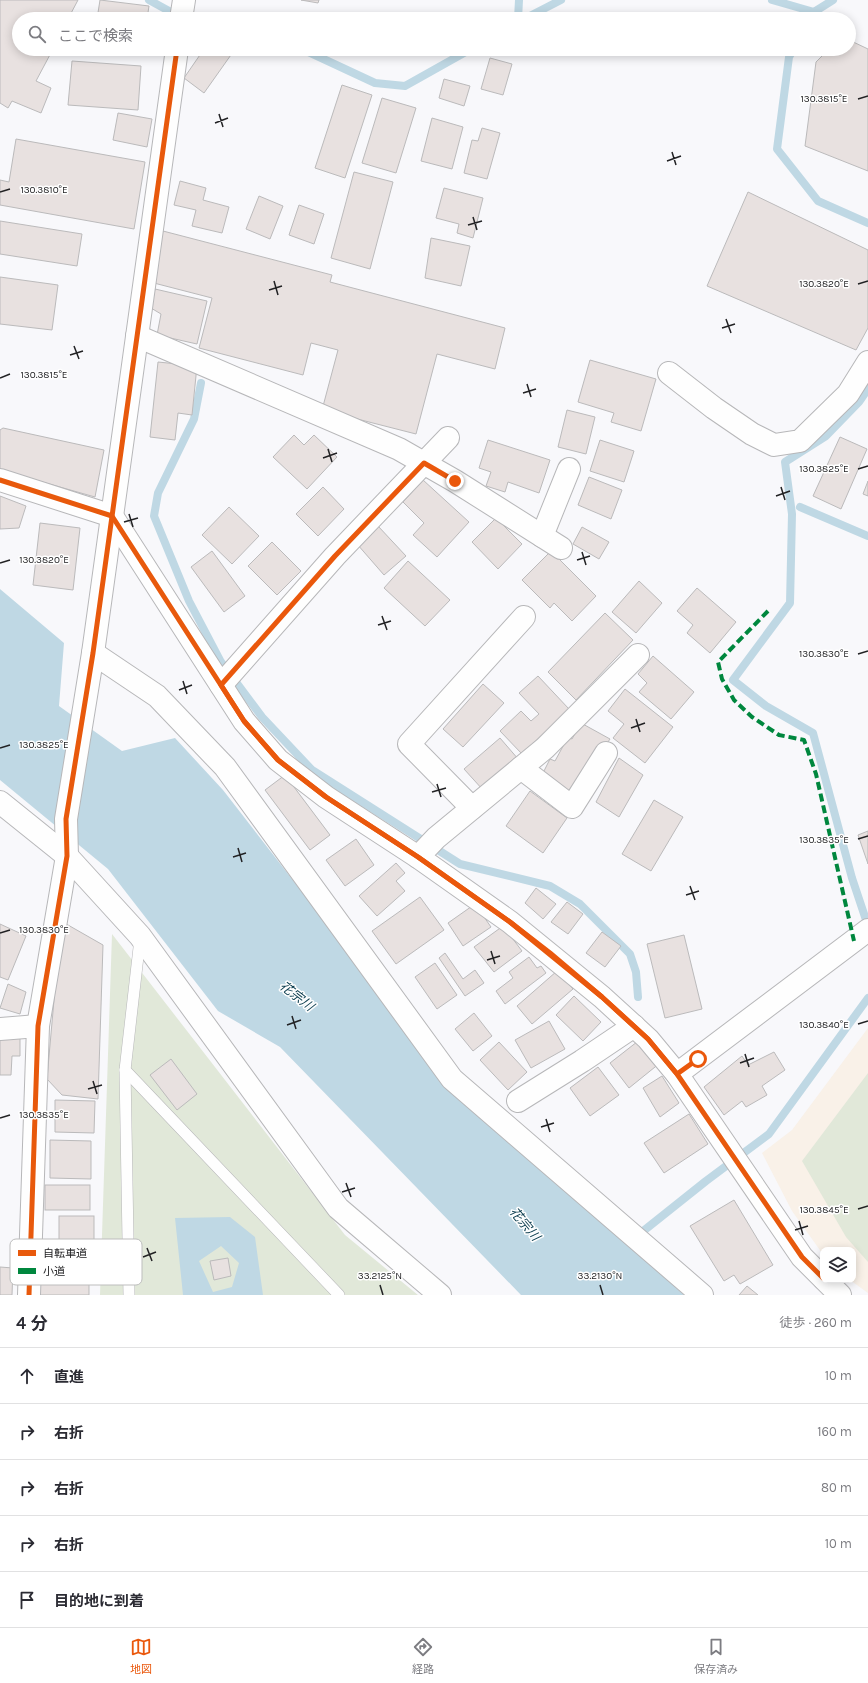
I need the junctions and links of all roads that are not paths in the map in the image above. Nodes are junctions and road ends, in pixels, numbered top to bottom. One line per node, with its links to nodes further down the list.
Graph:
1 (184, 0): 2 (street)
2 (182, 12)
3 (176, 56): 4 (street)
4 (137, 336): 8 (street); 11 (street)
5 (868, 362): 6 (street)
6 (669, 373)
7 (448, 438): 8 (street)
8 (424, 463): 12 (street); 17 (street)
9 (569, 469): 12 (street)
10 (0, 480): 11 (street)
11 (112, 516): 15 (street); 17 (street)
12 (542, 536): 13 (street)
13 (561, 548)
14 (524, 617): 21 (street)
15 (93, 653): 22 (street); 42 (street)
16 (638, 655): 19 (street)
17 (221, 685): 23 (street)
18 (606, 753): 19 (street)
19 (521, 768): 21 (street)
20 (0, 802): 22 (street)
21 (472, 808): 23 (street)
22 (68, 856): 25 (street); 26 (street)
23 (418, 857): 27 (street)
24 (863, 933): 30 (street)
25 (140, 936): 29 (lane); 41 (street)
26 (38, 1026): 28 (street); 32 (street)
27 (634, 1026): 30 (street); 31 (street)
28 (0, 1029)
29 (125, 1070): 33 (lane); 40 (lane)
30 (677, 1074): 34 (street)
31 (518, 1101)
32 (31, 1239)
33 (129, 1239)
34 (820, 1275)
35 (828, 1283): 43 (street)
36 (29, 1285): 38 (street)
37 (130, 1285): 39 (lane)
38 (29, 1295)
39 (130, 1295)
40 (339, 1295)
41 (440, 1295)
42 (702, 1295)
43 (840, 1295)

